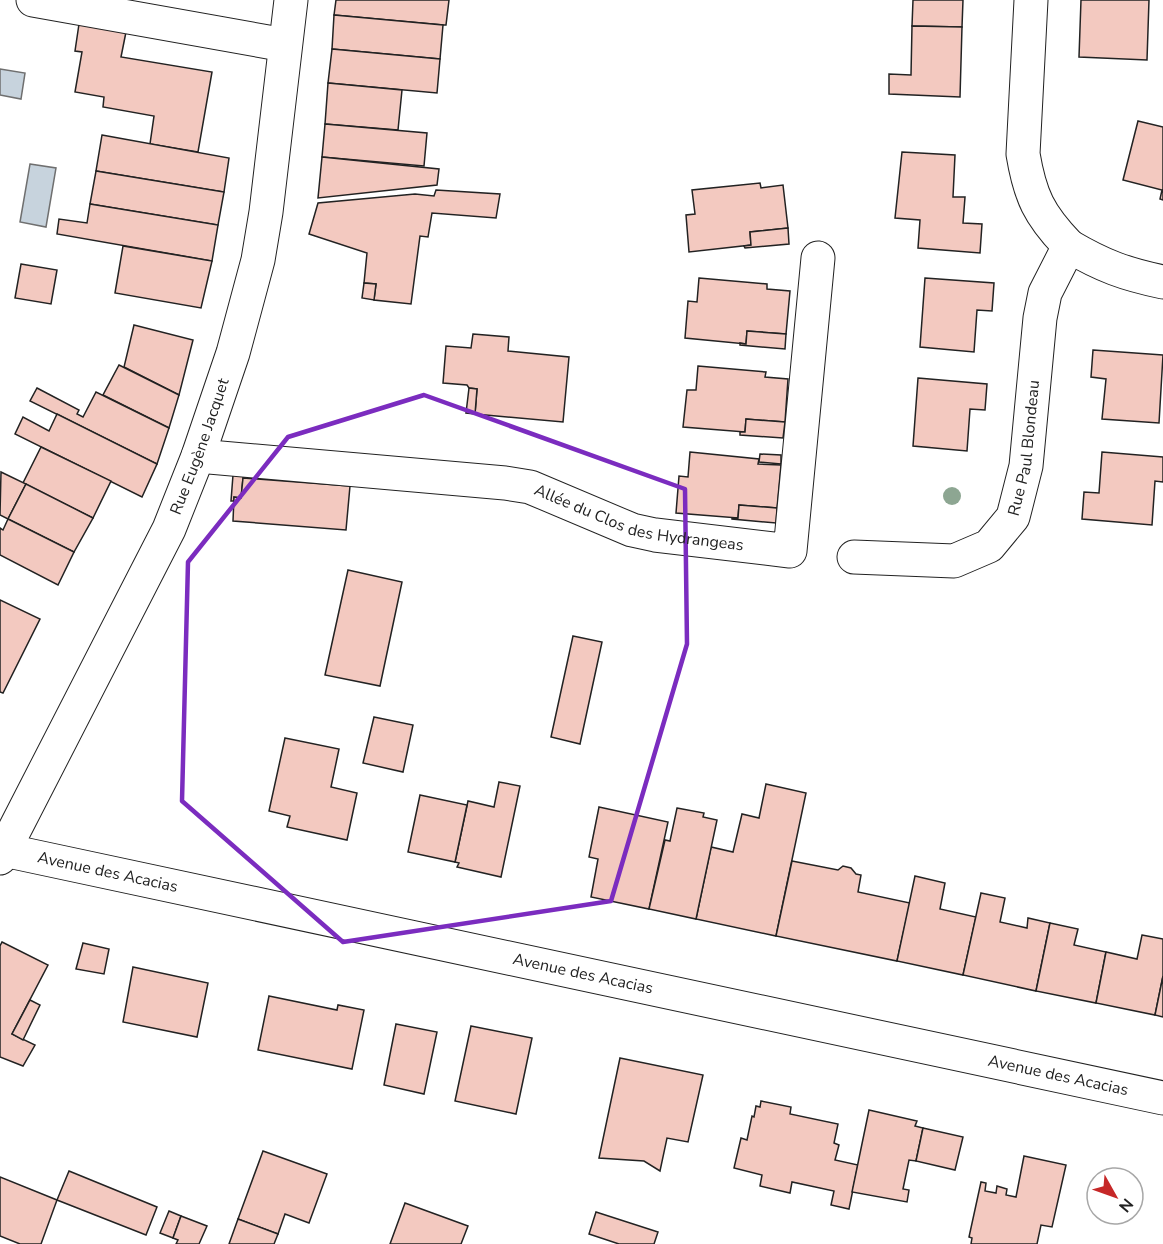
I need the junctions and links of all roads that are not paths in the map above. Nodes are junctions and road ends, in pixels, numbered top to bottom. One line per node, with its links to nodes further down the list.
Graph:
1 (33, 0): 4 (street)
2 (291, 0): 4 (street, Rue Eugène Jacquet)
3 (1031, 0): 5 (street)
4 (285, 45): 8 (street, Rue Eugène Jacquet)
5 (1069, 246): 7 (street); 9 (street, Rue Paul Blondeau)
6 (818, 258): 8 (street, Allée du Clos des Hydrangeas)
7 (1163, 282)
8 (198, 456): 10 (street, Rue Eugène Jacquet)
9 (854, 557)
10 (2, 854): 11 (street, Avenue des Acacias)
11 (1163, 1098)

